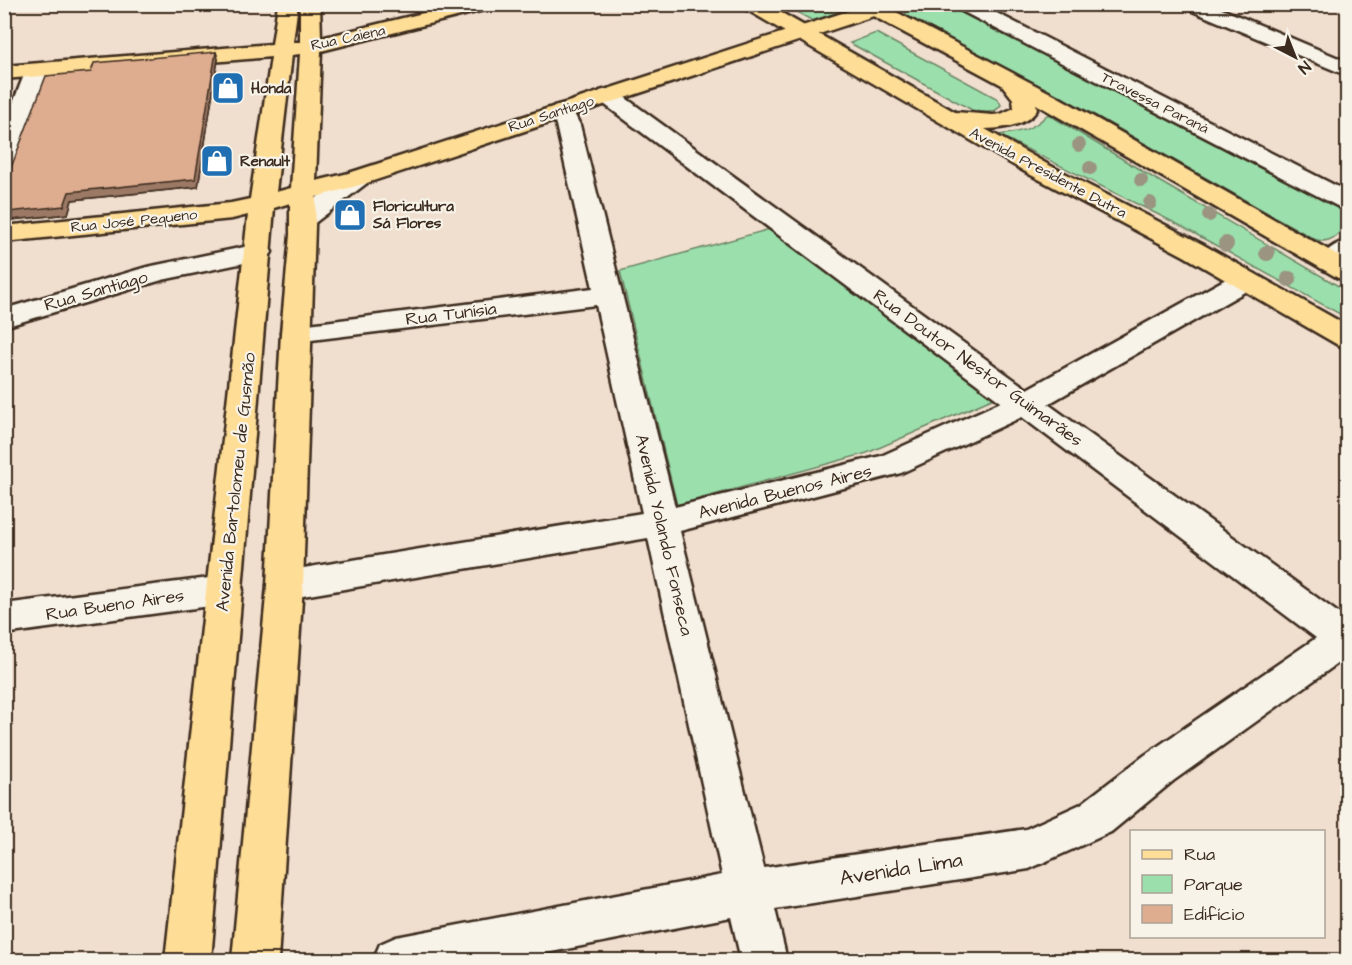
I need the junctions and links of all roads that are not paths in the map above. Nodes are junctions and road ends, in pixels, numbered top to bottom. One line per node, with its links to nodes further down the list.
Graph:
1 (288, 4): 9 (main road, Avenida Bartolomeu de Gusmão)
2 (310, 4): 9 (main road, Avenida Bartolomeu de Gusmão)
3 (485, 4): 9 (main road, Rua Caiena)
4 (751, 4): 8 (main road, Avenida Presidente Dutra)
5 (963, 4): 20 (street, Travessa Paraná)
6 (1192, 4): 11 (street)
7 (877, 6): 8 (main road, Rua Santiago); 13 (main road)
8 (802, 34): 14 (main road, Rua Santiago); 16 (main road, Avenida Presidente Dutra)
9 (295, 48): 10 (main road, Rua Caiena); 19 (main road, Avenida Bartolomeu de Gusmão); 21 (main road, Avenida Bartolomeu de Gusmão)
10 (37, 70): 12 (main road, Rua Caiena); 17 (street)
11 (1347, 70)
12 (4, 73)
13 (1010, 81): 16 (main road); 24 (main road)
14 (608, 96): 15 (main road, Rua Santiago); 30 (street, Rua Doutor Nestor Guimarães)
15 (562, 111): 18 (main road, Rua Santiago); 26 (street, Avenida Yolando Fonseca)
16 (946, 117): 25 (main road, Avenida Presidente Dutra)
17 (4, 158)
18 (358, 178): 21 (street)
19 (263, 199): 21 (main road); 22 (main road, Rua José Pequeno); 23 (main road, Avenida Bartolomeu de Gusmão)
20 (1347, 202)
21 (303, 207): 28 (main road, Avenida Bartolomeu de Gusmão)
22 (4, 234)
23 (259, 252): 27 (street, Rua Santiago); 33 (main road, Avenida Bartolomeu de Gusmão)
24 (1342, 261)
25 (1245, 280): 29 (main road, Avenida Presidente Dutra); 30 (street, Avenida Buenos Aires)
26 (607, 295): 28 (street, Rua Tunísia); 31 (street, Avenida Yolando Fonseca)
27 (4, 318)
28 (295, 333): 32 (main road, Avenida Bartolomeu de Gusmão)
29 (1347, 339)
30 (1025, 403): 31 (street, Avenida Buenos Aires); 35 (street, Rua Doutor Nestor Guimarães)
31 (662, 523): 32 (street, Avenida Buenos Aires); 36 (street, Avenida Yolando Fonseca)
32 (285, 585): 38 (main road, Avenida Bartolomeu de Gusmão)
33 (225, 591): 34 (street, Rua Bueno Aires); 37 (main road, Avenida Bartolomeu de Gusmão)
34 (4, 620)
35 (1346, 638): 36 (street, Avenida Lima)
36 (748, 892): 39 (street, Avenida Lima); 40 (street, Avenida Yolando Fonseca)
37 (188, 960)
38 (255, 960)
39 (396, 960)
40 (764, 960)

